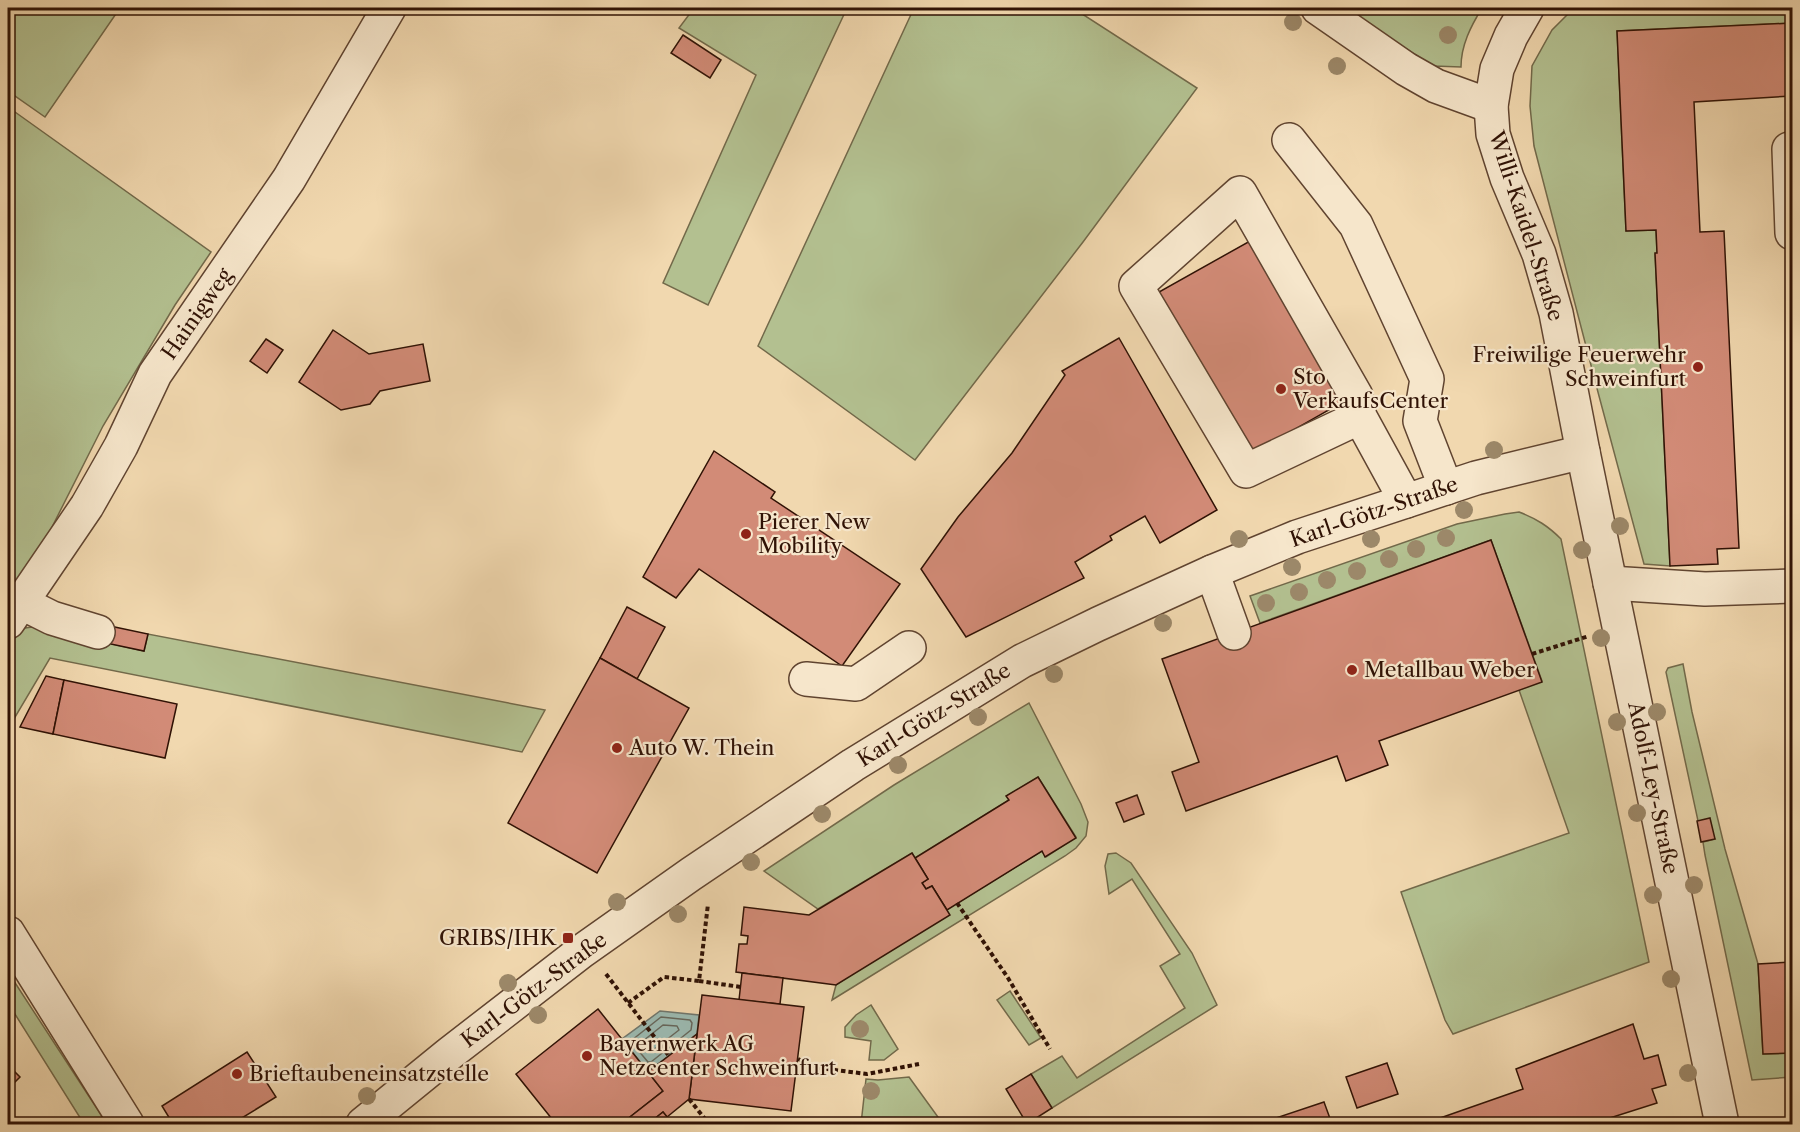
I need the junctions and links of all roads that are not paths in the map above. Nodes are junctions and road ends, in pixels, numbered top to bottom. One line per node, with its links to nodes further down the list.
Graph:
1 (389, 8): 15 (street, Hainigweg)
2 (1318, 8): 4 (street, Willi-Kaidel-Straße)
3 (1527, 8): 4 (street, Willi-Kaidel-Straße)
4 (1491, 106): 9 (street, Willi-Kaidel-Straße)
5 (1289, 140): 10 (street)
6 (1789, 149): 7 (street)
7 (1792, 233)
8 (1360, 417): 8 (street); 11 (street)
9 (1583, 452): 10 (street, Karl-Götz-Straße); 13 (street, Adolf-Ley-Straße)
10 (1446, 488): 11 (street, Karl-Götz-Straße)
11 (1406, 501): 12 (street, Karl-Götz-Straße)
12 (1212, 572): 17 (street); 22 (street, Karl-Götz-Straße)
13 (1610, 582): 14 (street); 23 (street, Adolf-Ley-Straße)
14 (1792, 586)
15 (15, 613): 16 (street)
16 (98, 632)
17 (1234, 633)
18 (909, 648): 19 (street)
19 (806, 679)
20 (8, 933): 21 (street)
21 (127, 1125)
22 (363, 1125)
23 (1722, 1125)

